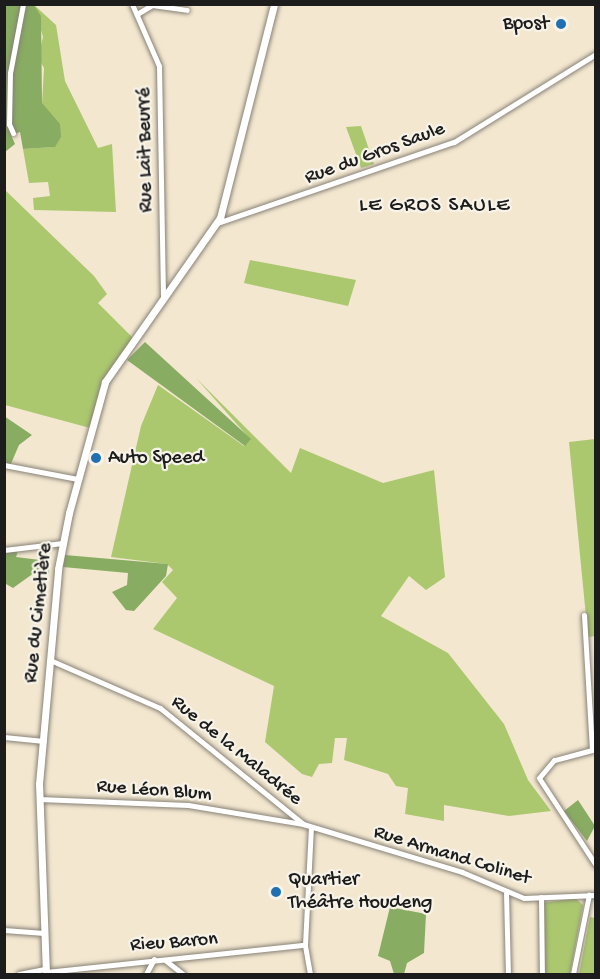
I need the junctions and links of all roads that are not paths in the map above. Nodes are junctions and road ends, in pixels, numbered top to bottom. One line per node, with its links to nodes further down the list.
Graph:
1 (23, 4): 7 (street)
2 (132, 4): 5 (street, Rue Lait Beurré)
3 (274, 4): 8 (street, Rue du Cimetière)
4 (187, 10): 5 (street)
5 (137, 14): 9 (street, Rue Lait Beurré)
6 (596, 54): 8 (street, Rue du Gros Saule)
7 (13, 133)
8 (217, 224): 9 (street, Rue du Cimetière)
9 (163, 301): 11 (street, Rue du Cimetière)
10 (4, 465): 11 (street)
11 (78, 479): 12 (street, Rue du Cimetière)
12 (63, 543): 13 (street); 15 (street, Rue du Cimetière)
13 (4, 550)
14 (584, 615): 21 (street)
15 (50, 660): 17 (street, Rue du Cimetière); 19 (street, Rue de la Maladrée)
16 (4, 737): 17 (street)
17 (44, 741): 18 (street, Rue du Cimetière)
18 (39, 800): 19 (street, Rue Léon Blum); 26 (street, Rue du Cimetière)
19 (303, 824): 20 (street, Rue Armand Colinet)
20 (311, 827): 22 (street, Rue Armand Colinet); 27 (street)
21 (596, 865)
22 (506, 893): 24 (street, Rue Armand Colinet); 35 (street)
23 (592, 895): 24 (street, Rue Armand Colinet); 37 (street)
24 (541, 897): 36 (street)
25 (4, 930): 26 (street)
26 (44, 933): 30 (street, Rue du Cimetière)
27 (305, 945): 29 (street, Rieu Baron); 34 (street)
28 (154, 959): 29 (street, Rieu Baron); 30 (street, Rieu Baron); 32 (street)
29 (164, 959): 33 (street)
30 (46, 972): 31 (street, Rieu Baron)
31 (19, 975)
32 (146, 975)
33 (183, 975)
34 (310, 975)
35 (508, 975)
36 (542, 975)
37 (573, 975)

